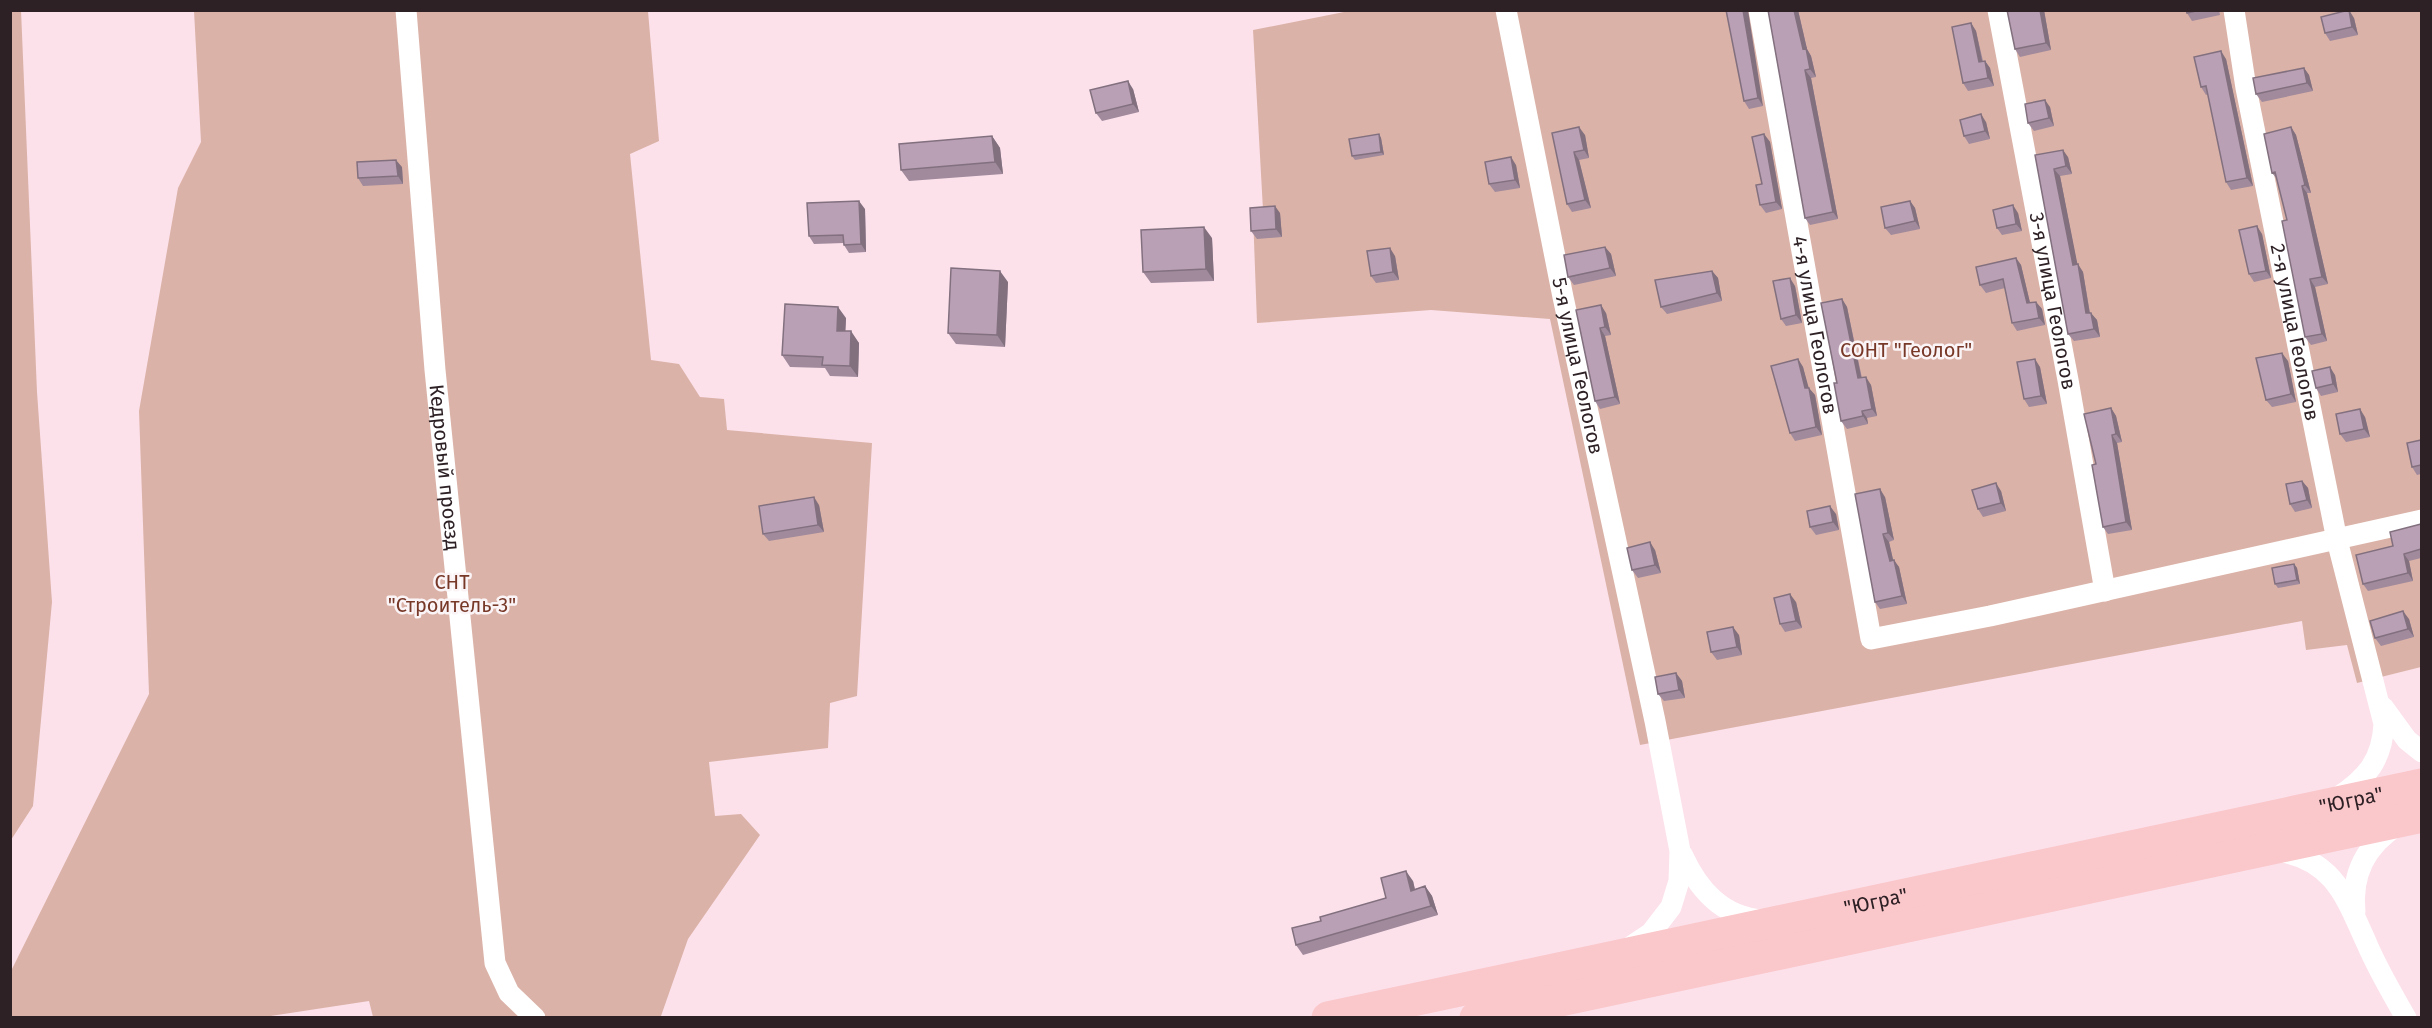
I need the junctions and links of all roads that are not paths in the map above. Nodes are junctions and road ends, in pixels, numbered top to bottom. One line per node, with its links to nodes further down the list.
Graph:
1 (406, 10): 20 (street, Кедровый проезд)
2 (1506, 10): 15 (street, 5-я улица Геологов)
3 (1759, 10): 8 (street, 4-я улица Геологов)
4 (1998, 10): 8 (street, 3-я улица Геологов)
5 (2234, 10): 7 (street, 2-я улица Геологов)
6 (2421, 520): 7 (street)
7 (2337, 540): 8 (street); 9 (street, 2-я улица Геологов)
8 (2105, 591)
9 (2380, 701): 10 (street); 12 (street)
10 (2421, 752)
11 (2421, 785): 12 (highway, "Югра")
12 (2324, 806): 17 (highway, "Югра")
13 (2413, 818): 14 (highway, "Югра"); 16 (street)
14 (2266, 849): 16 (street); 19 (highway, "Югра")
15 (1680, 851): 17 (street); 18 (street)
16 (2355, 912): 23 (street)
17 (1785, 920): 18 (highway, "Югра")
18 (1615, 955): 21 (highway, "Югра")
19 (1514, 1013): 22 (highway, "Югра")
20 (535, 1017)
21 (1328, 1017)
22 (1476, 1017)
23 (2406, 1017)

